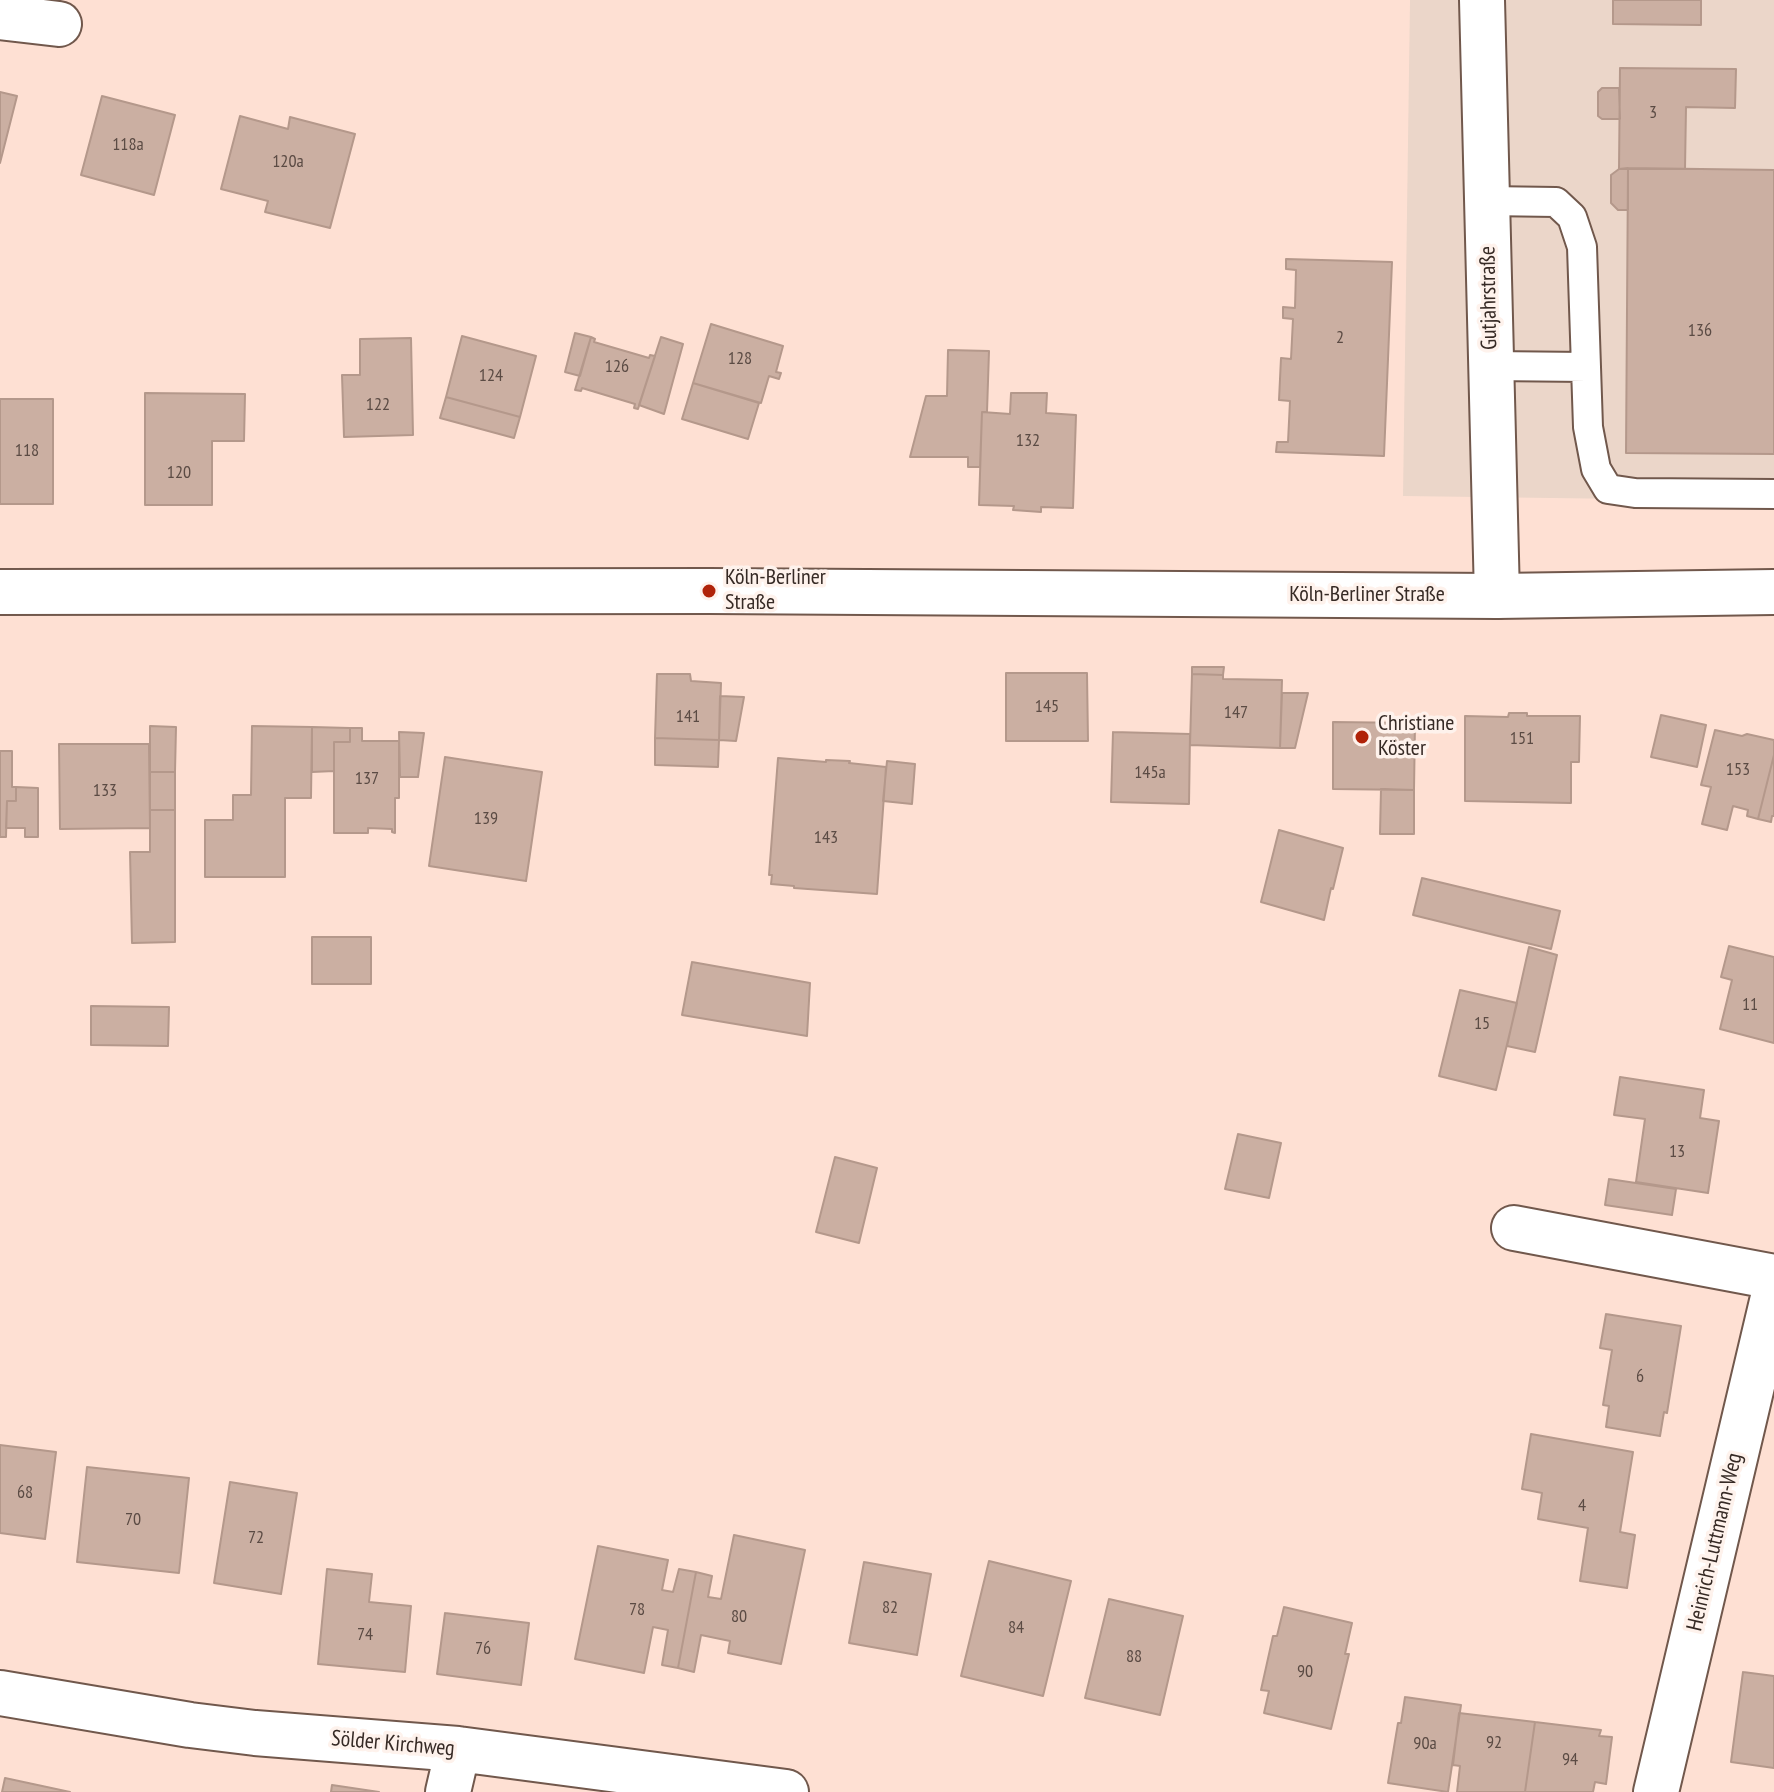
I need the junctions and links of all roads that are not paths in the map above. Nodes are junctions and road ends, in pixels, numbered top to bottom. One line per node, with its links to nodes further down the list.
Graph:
1 (1482, 0): 4 (street, Gutjahrstraße)
2 (0, 17): 3 (street)
3 (59, 24)
4 (1487, 201): 5 (street, Gutjahrstraße); 6 (lane)
5 (1491, 366): 6 (lane); 10 (street, Gutjahrstraße)
6 (1586, 367): 7 (lane)
7 (1774, 494)
8 (0, 592): 10 (street, Köln-Berliner Straße)
9 (1774, 592): 10 (street, Köln-Berliner Straße)
10 (1497, 596)
11 (1514, 1228): 12 (street)
12 (1774, 1277)
13 (1774, 1293): 18 (street, Heinrich-Luttmann-Weg)
14 (0, 1693): 15 (street, Sölder Kirchweg)
15 (458, 1749): 16 (street); 17 (street, Sölder Kirchweg)
16 (448, 1792)
17 (786, 1792)
18 (1656, 1792)

